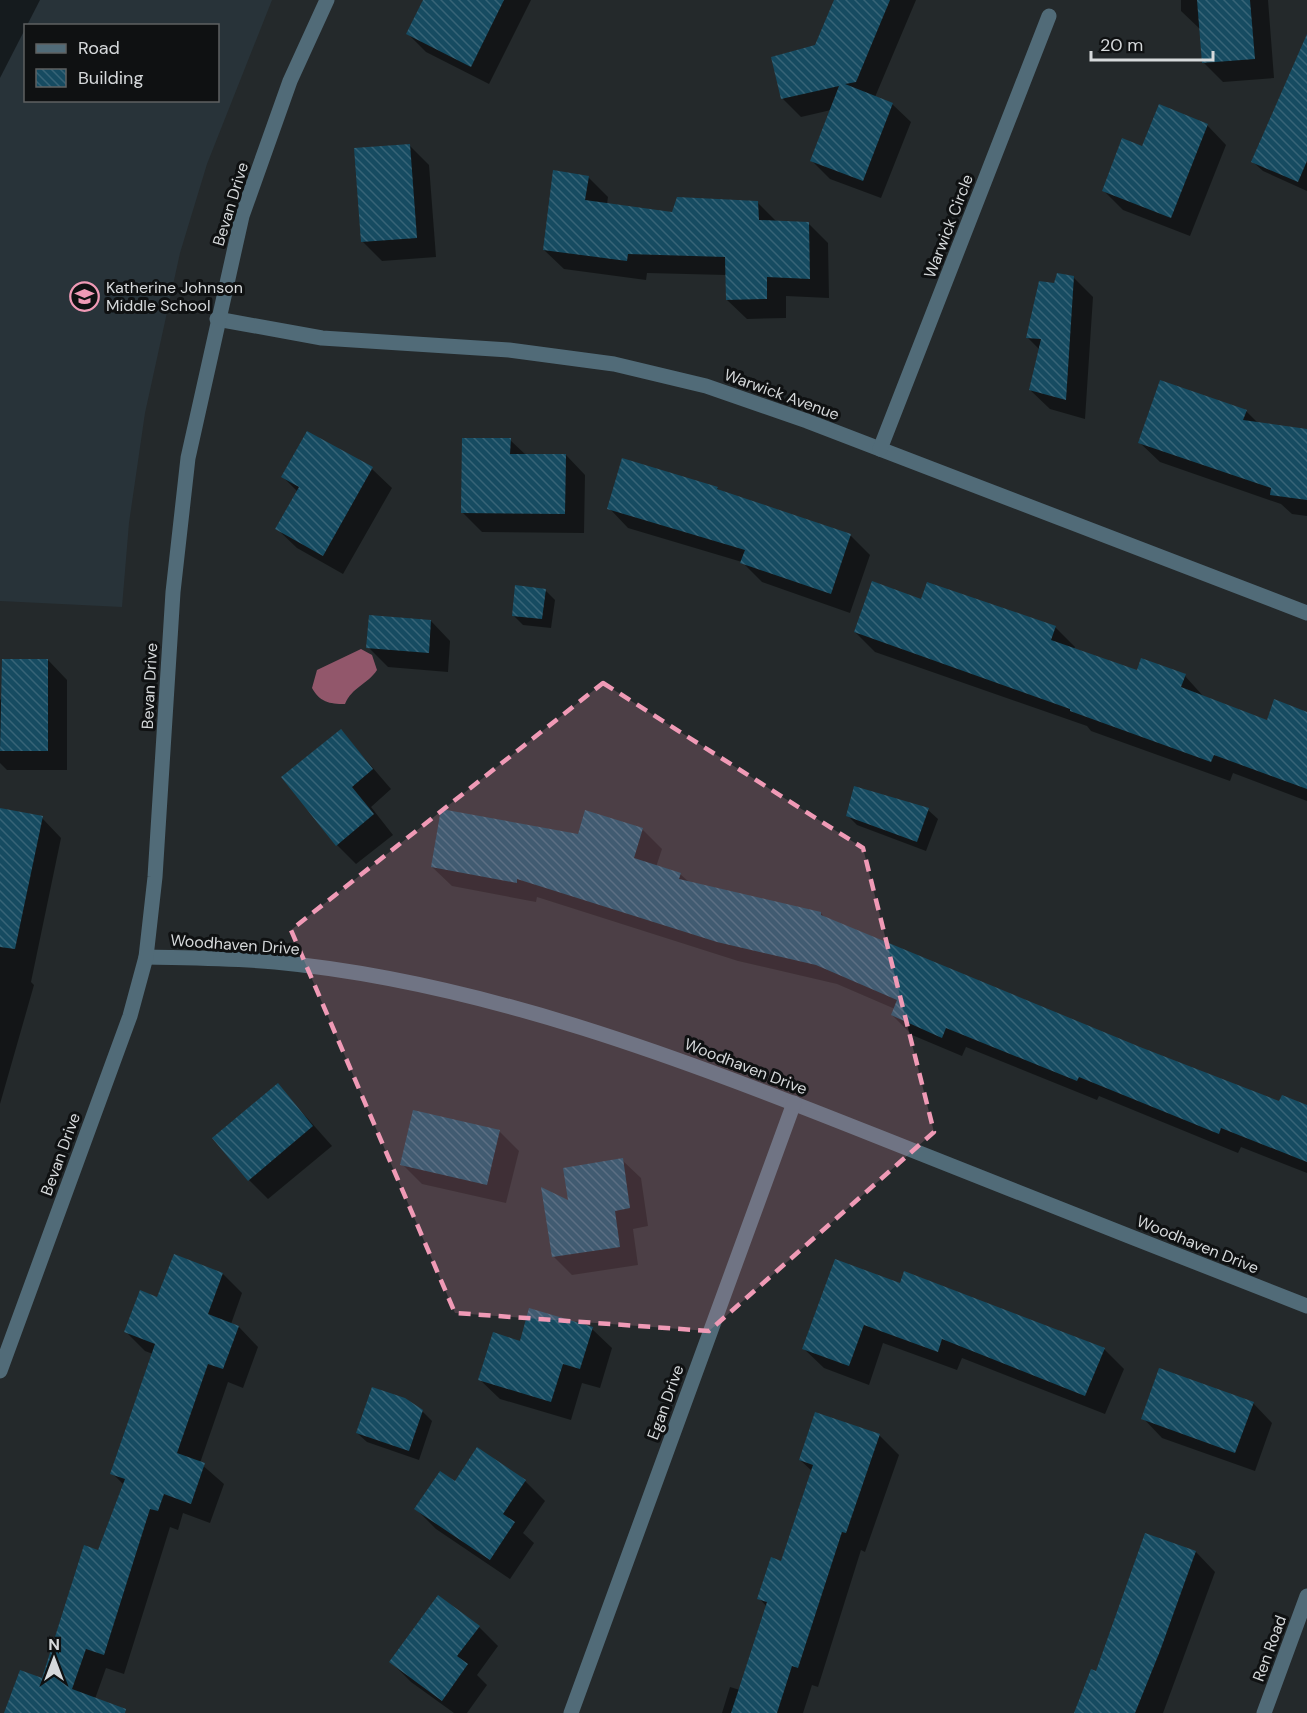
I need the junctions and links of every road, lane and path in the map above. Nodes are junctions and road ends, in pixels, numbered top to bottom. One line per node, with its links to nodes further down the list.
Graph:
1 (327, 0): 3 (street, Bevan Drive)
2 (1049, 16): 4 (street, Warwick Circle)
3 (217, 319): 4 (street, Warwick Avenue); 6 (street, Bevan Drive)
4 (880, 449): 5 (street, Warwick Avenue)
5 (1307, 613)
6 (146, 957): 7 (street, Woodhaven Drive); 9 (street, Bevan Drive)
7 (794, 1103): 8 (street, Woodhaven Drive); 11 (street, Egan Drive)
8 (1307, 1306)
9 (0, 1371)
10 (1307, 1596): 12 (street, Ren Road)
11 (571, 1713)
12 (1264, 1713)

